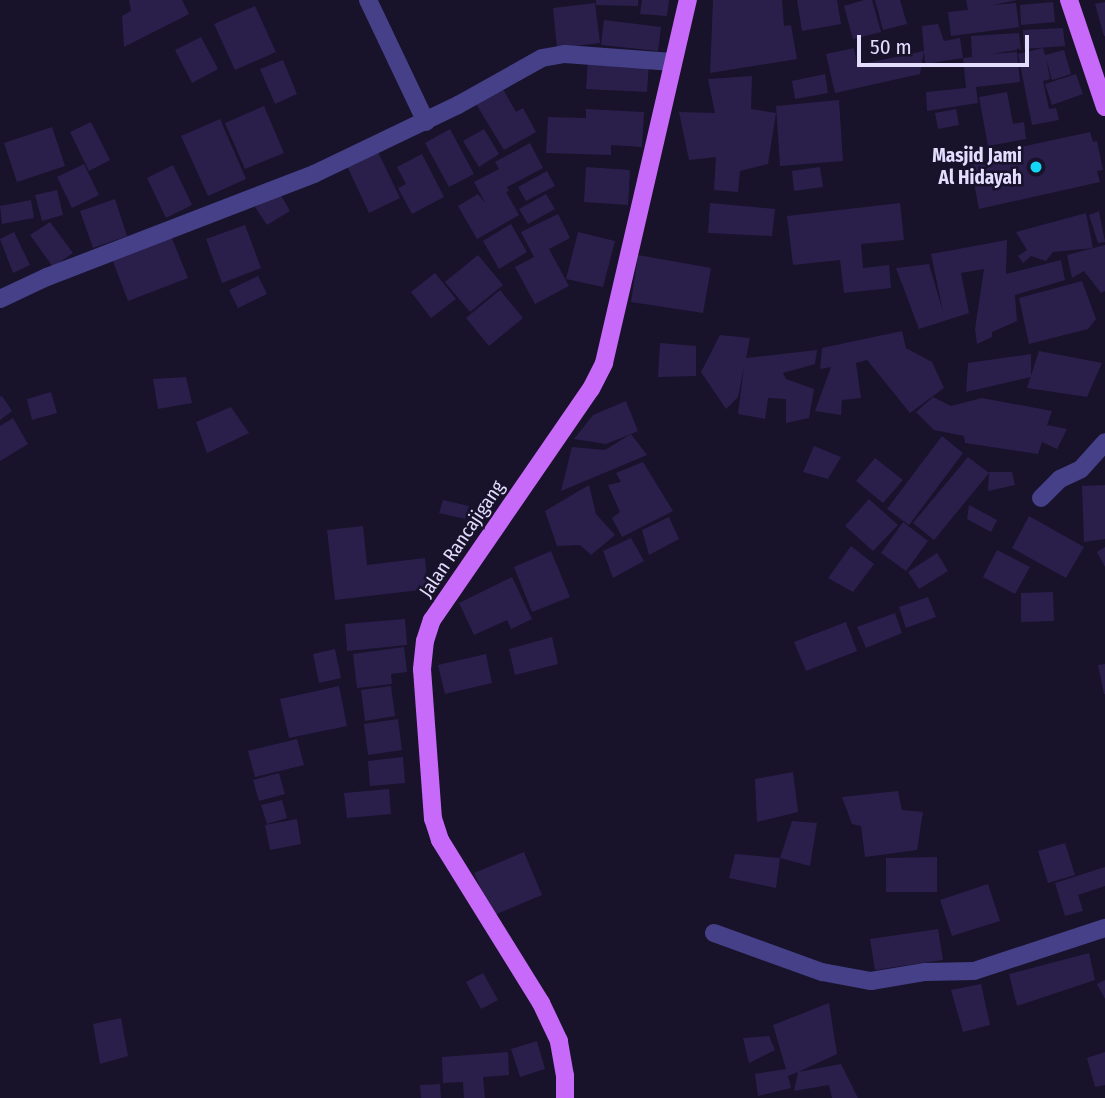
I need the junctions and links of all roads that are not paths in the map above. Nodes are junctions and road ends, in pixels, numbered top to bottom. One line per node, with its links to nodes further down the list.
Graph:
1 (368, 0): 6 (street)
2 (688, 0): 4 (main road, Jalan Rancajigang)
3 (1069, 0): 5 (main road)
4 (673, 62): 6 (street); 12 (main road, Jalan Rancajigang)
5 (1105, 107)
6 (426, 121): 7 (street)
7 (0, 299)
8 (1105, 442): 9 (street)
9 (1041, 498)
10 (1105, 928): 11 (street)
11 (713, 933)
12 (565, 1098)

